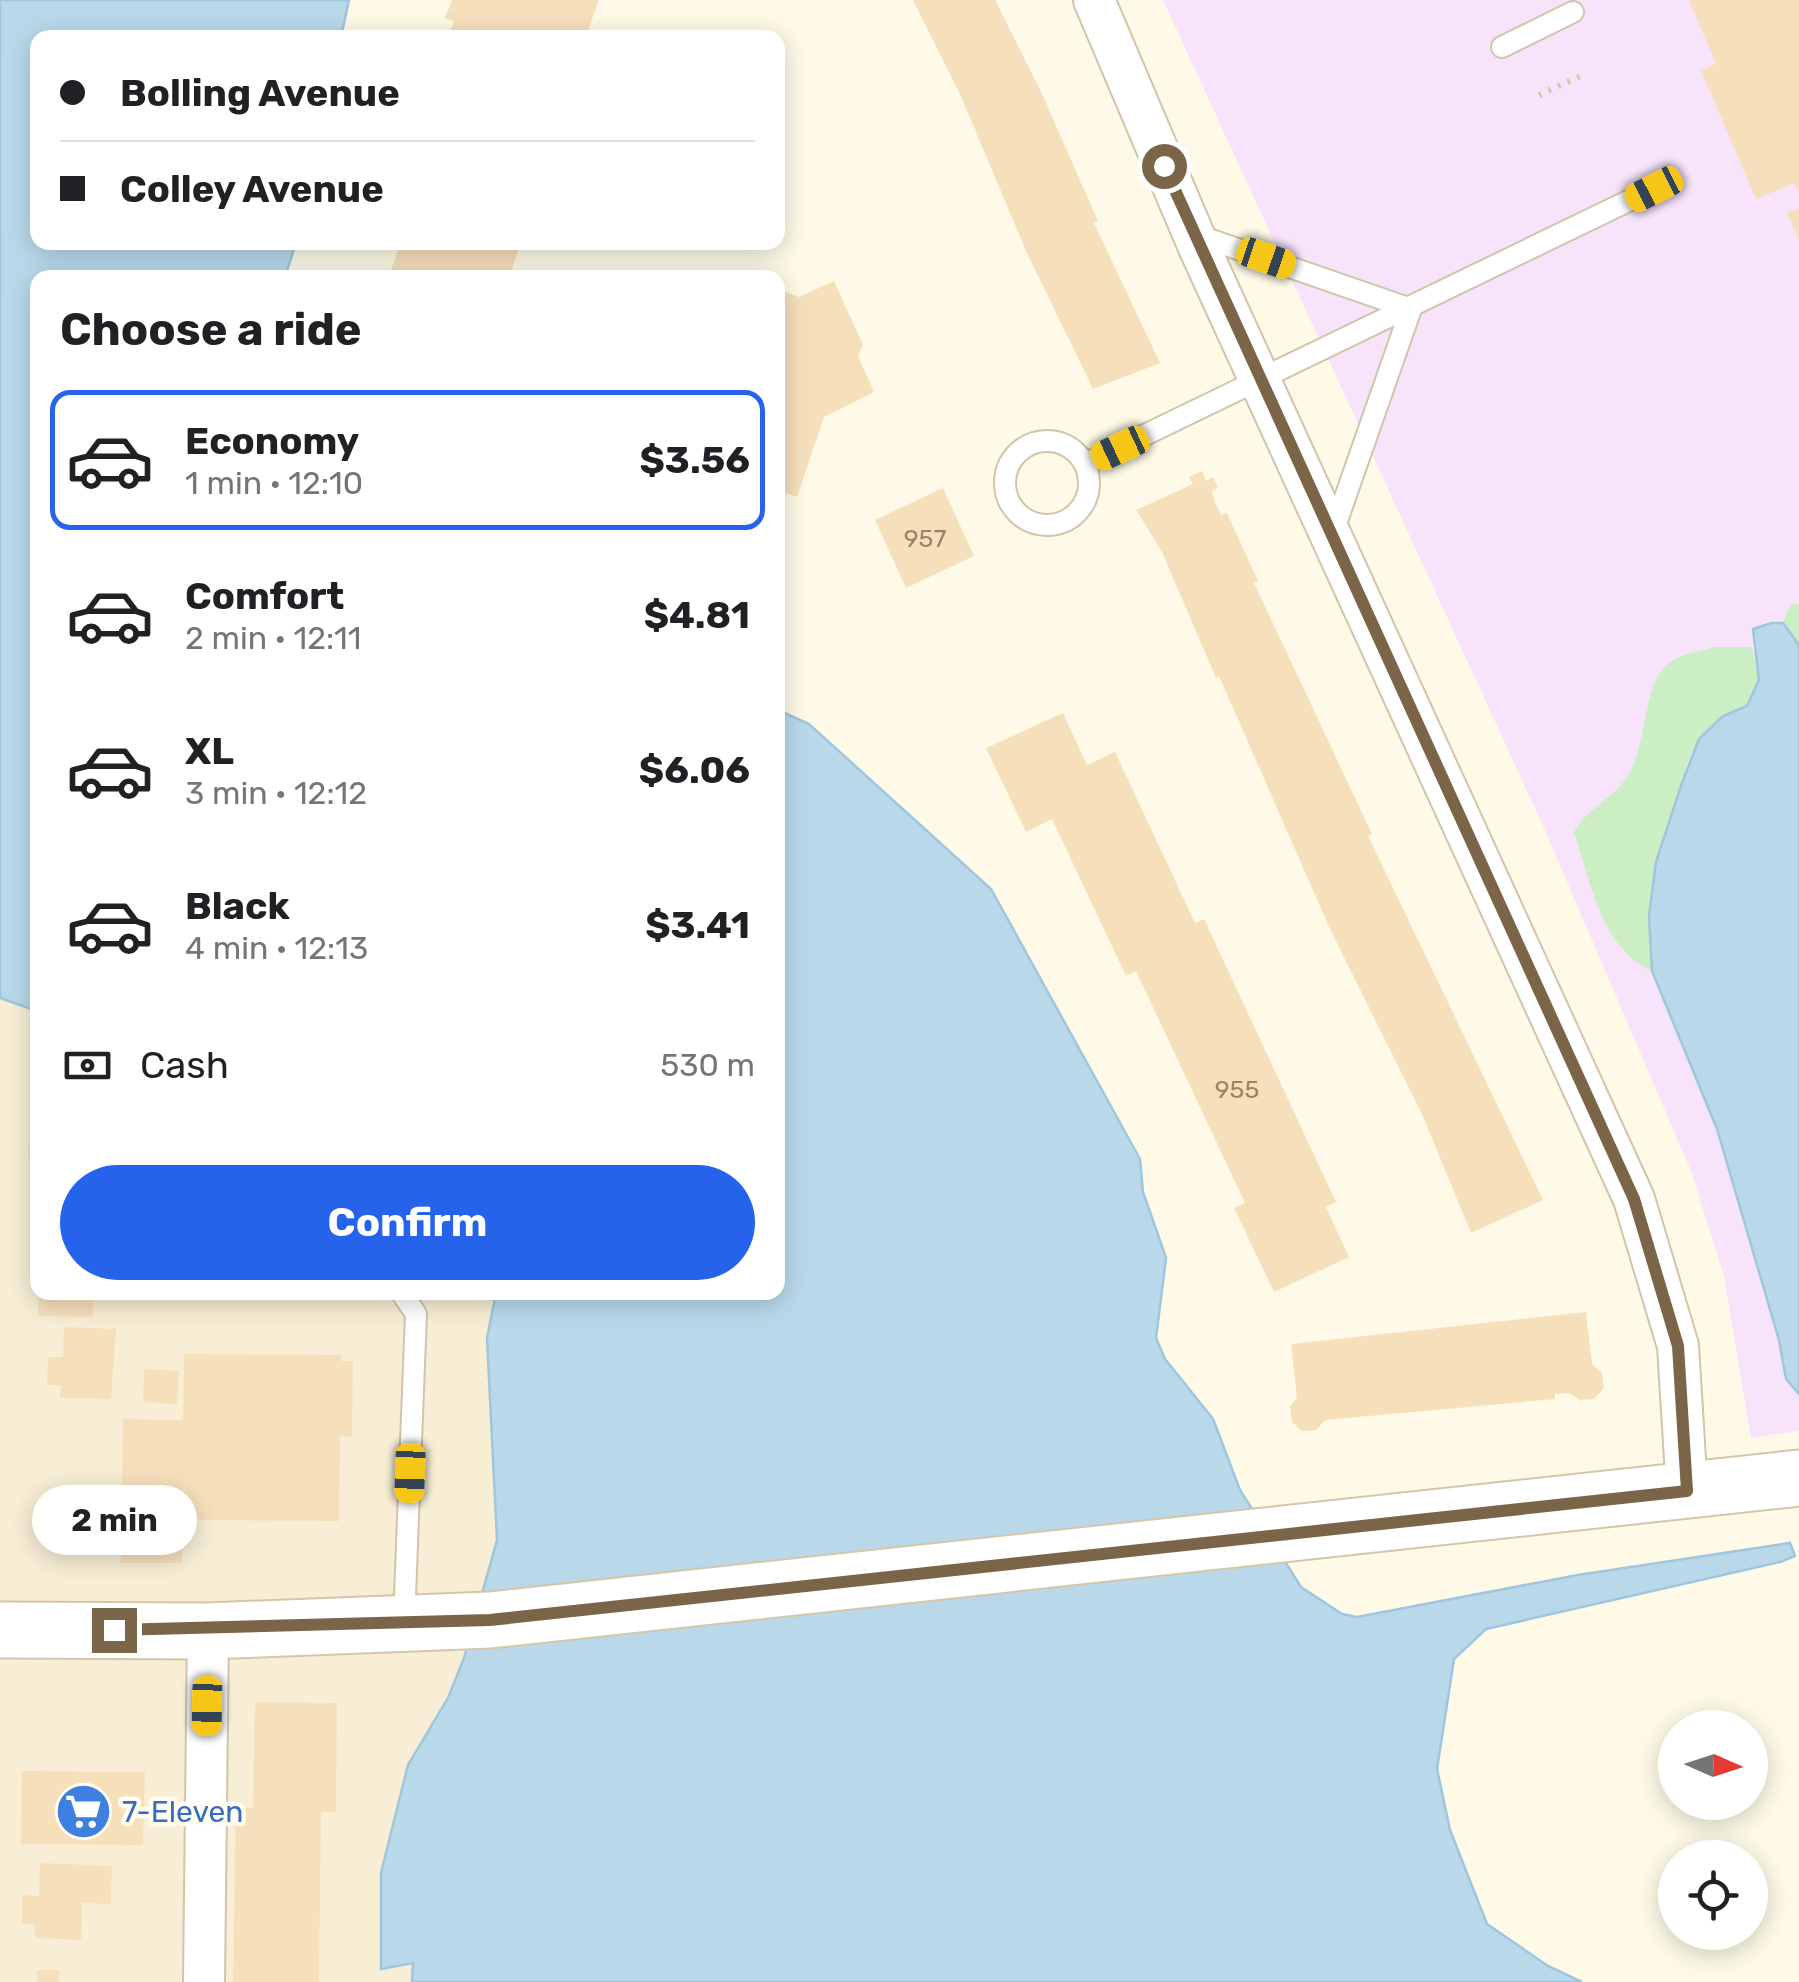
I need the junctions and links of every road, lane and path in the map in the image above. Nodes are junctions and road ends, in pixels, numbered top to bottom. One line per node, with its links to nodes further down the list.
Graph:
1 (1094, 0): 7 (street)
2 (1573, 12): 3 (lane)
3 (1502, 47)
4 (1586, 74): 5 (path)
5 (1539, 95)
6 (1654, 189): 8 (lane)
7 (1192, 233): 8 (lane); 9 (street)
8 (1411, 309): 9 (lane); 11 (lane)
9 (1261, 382): 10 (lane); 11 (street)
10 (1085, 464): 10 (lane)
11 (1332, 533): 14 (street)
12 (406, 1300): 15 (lane)
13 (1799, 1478): 14 (main road)
14 (1687, 1491): 15 (main road)
15 (404, 1623): 17 (main road)
16 (0, 1630): 17 (main road)
17 (208, 1631): 18 (street)
18 (204, 1982)

